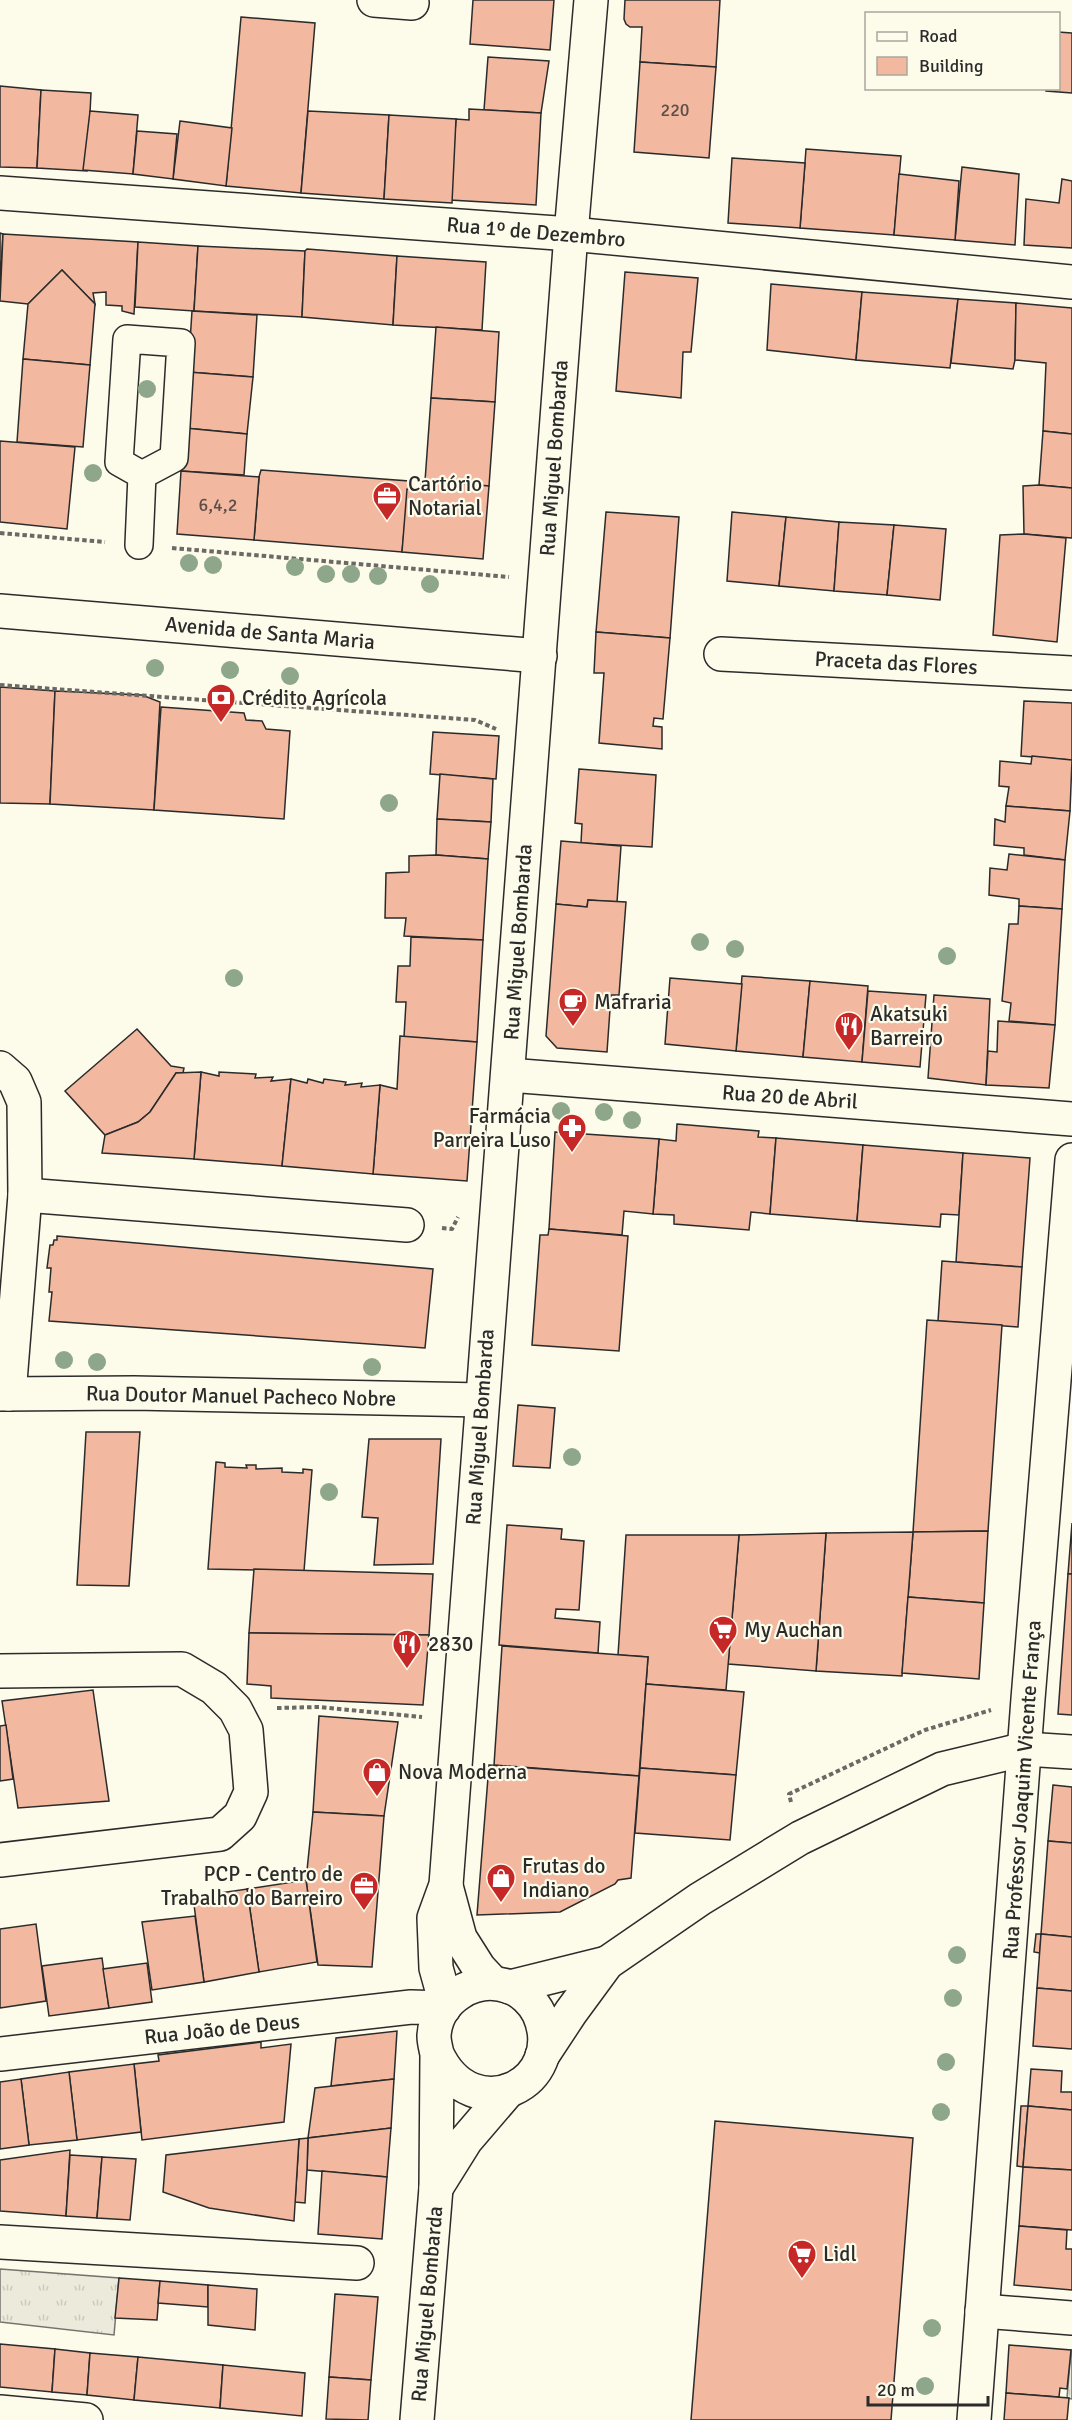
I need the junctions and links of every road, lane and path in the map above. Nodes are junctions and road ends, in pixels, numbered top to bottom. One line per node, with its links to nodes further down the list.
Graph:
1 (374, 0): 3 (street)
2 (591, 0): 5 (street, Rua Miguel Bombarda)
3 (412, 3)
4 (0, 193): 5 (street, Rua 1º de Dezembro)
5 (571, 234): 6 (street, Rua 1º de Dezembro); 10 (street, Rua Miguel Bombarda)
6 (1072, 282)
7 (142, 475): 7 (street); 9 (street)
8 (0, 533): 9 (path)
9 (139, 545): 10 (path)
10 (545, 581): 13 (street, Rua Miguel Bombarda)
11 (0, 611): 13 (street, Avenida de Santa Maria)
12 (721, 654): 14 (street, Praceta das Flores)
13 (540, 656): 16 (street, Rua Miguel Bombarda)
14 (1072, 673)
15 (0, 685): 16 (path)
16 (533, 744): 18 (street, Rua Miguel Bombarda)
17 (0, 1068): 21 (street)
18 (508, 1075): 19 (street, Rua 20 de Abril); 24 (street, Rua Miguel Bombarda)
19 (1072, 1119)
20 (1072, 1160): 28 (street, Rua Professor Joaquim Vicente França)
21 (25, 1195): 22 (street); 23 (street)
22 (406, 1225)
23 (4, 1394): 24 (street, Rua Doutor Manuel Pacheco Nobre)
24 (482, 1400): 27 (street, Rua Miguel Bombarda)
25 (0, 1671): 26 (street)
26 (235, 1709): 27 (path); 30 (street)
27 (458, 1720): 31 (street, Rua Miguel Bombarda)
28 (1025, 1749): 29 (street); 32 (street); 42 (street, Rua Professor Joaquim Vicente França)
29 (1072, 1752)
30 (0, 1860)
31 (446, 1885): 33 (street, Rua Miguel Bombarda); 34 (street, Rua Miguel Bombarda)
32 (607, 1963): 33 (street); 37 (street)
33 (501, 1985): 34 (street); 37 (street, Rua Miguel Bombarda)
34 (445, 2006): 35 (street, Rua João de Deus); 36 (street, Rua Miguel Bombarda)
35 (0, 2054)
36 (437, 2054): 38 (street); 39 (street, Rua Miguel Bombarda)
37 (542, 2056): 38 (street, Rua Miguel Bombarda)
38 (508, 2091): 39 (street, Rua Miguel Bombarda)
39 (436, 2188): 46 (street, Rua Miguel Bombarda)
40 (0, 2242): 41 (street)
41 (357, 2263)
42 (982, 2311): 43 (street); 47 (street, Rua Professor Joaquim Vicente França)
43 (1072, 2318)
44 (0, 2412): 45 (street)
45 (86, 2420)
46 (417, 2420)
47 (974, 2420)

